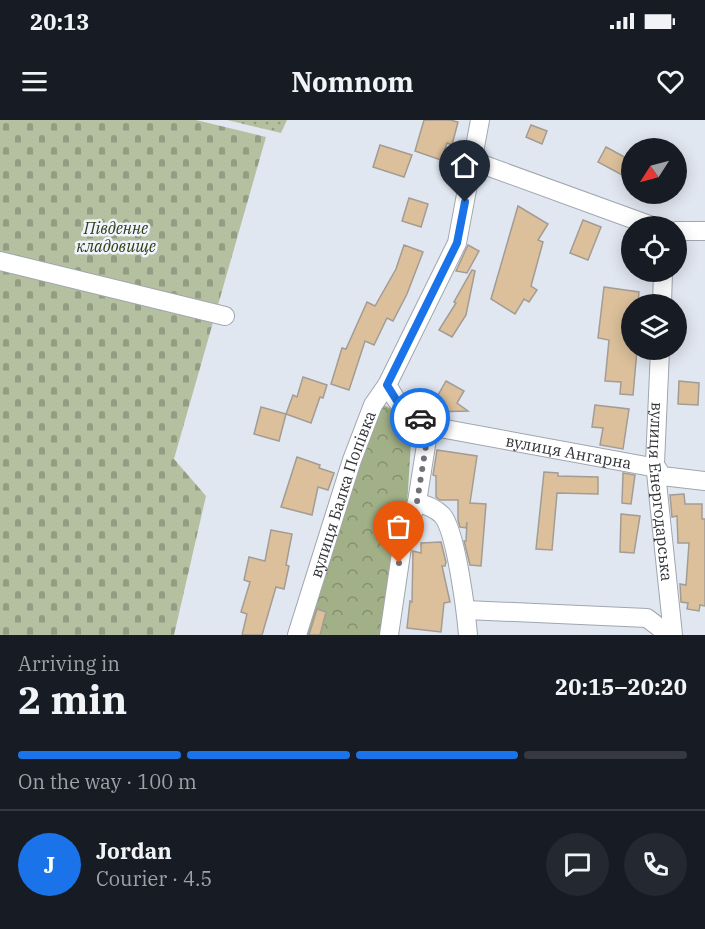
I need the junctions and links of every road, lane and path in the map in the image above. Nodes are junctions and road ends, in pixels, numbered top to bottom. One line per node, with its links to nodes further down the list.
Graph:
1 (480, 120): 2 (street, вулиця Балка Попівка)
2 (473, 161): 3 (street); 9 (street, вулиця Балка Попівка)
3 (624, 216)
4 (687, 231): 5 (street)
5 (705, 231)
6 (0, 261): 7 (street)
7 (225, 316)
8 (660, 360): 11 (street, вулиця Енергодарська)
9 (387, 385): 10 (street); 15 (street, вулиця Балка Попівка)
10 (429, 426): 11 (street, вулиця Ангарна); 13 (street)
11 (657, 468): 12 (street, вулиця Ангарна); 18 (street, вулиця Енергодарська)
12 (705, 481)
13 (417, 502): 14 (street); 16 (street)
14 (466, 610): 17 (street); 18 (street)
15 (297, 635)
16 (389, 635)
17 (468, 635)
18 (671, 635)

